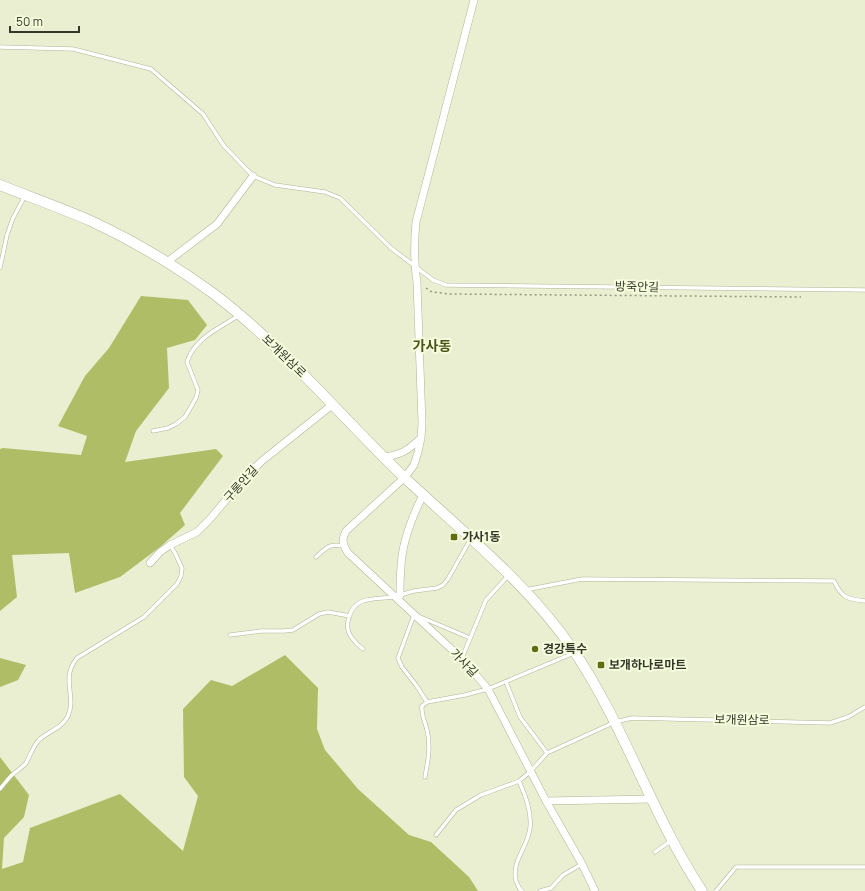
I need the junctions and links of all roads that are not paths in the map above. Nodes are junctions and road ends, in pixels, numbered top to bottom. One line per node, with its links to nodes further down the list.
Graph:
1 (474, 0): 7 (street)
2 (0, 47): 3 (lane)
3 (253, 176): 6 (street); 7 (lane, 방죽안길)
4 (0, 185): 5 (main road, 보개원삼로)
5 (25, 195): 6 (main road, 보개원삼로); 8 (lane)
6 (167, 262): 10 (main road, 보개원삼로)
7 (415, 267): 9 (lane, 방죽안길); 13 (street)
8 (0, 268)
9 (865, 290)
10 (239, 315): 11 (main road, 보개원삼로); 12 (lane)
11 (332, 405): 14 (main road, 보개원삼로); 18 (street, 구롱안길)
12 (153, 431)
13 (421, 438): 14 (street); 15 (street)
14 (383, 457): 15 (main road, 보개원삼로)
15 (404, 477): 16 (main road, 보개원삼로); 19 (street)
16 (423, 495): 17 (main road, 보개원삼로); 24 (street)
17 (471, 539): 22 (main road, 보개원삼로); 24 (lane)
18 (170, 545): 21 (street, 구롱안길); 42 (lane)
19 (343, 546): 20 (lane); 24 (street, 가사길)
20 (316, 557)
21 (150, 563)
22 (509, 575): 23 (main road, 보개원삼로); 29 (lane)
23 (524, 590): 25 (lane); 31 (main road, 보개원삼로)
24 (397, 596): 26 (street, 가사길); 27 (lane)
25 (865, 601)
26 (413, 614): 29 (lane); 32 (street, 가사길); 35 (lane)
27 (350, 616): 28 (lane); 30 (lane)
28 (230, 635)
29 (470, 638): 32 (lane)
30 (363, 649)
31 (575, 653): 33 (lane); 37 (main road, 보개원삼로)
32 (462, 660): 34 (street, 가사길)
33 (506, 682): 34 (lane); 38 (lane)
34 (488, 689): 35 (lane); 39 (street, 가사길)
35 (427, 702): 40 (lane)
36 (865, 707): 37 (lane, 보개원삼로)
37 (615, 722): 38 (lane); 43 (main road, 보개원삼로)
38 (547, 753): 39 (lane)
39 (531, 772): 41 (lane); 44 (street, 가사길)
40 (425, 777)
41 (519, 781): 45 (lane); 50 (lane)
42 (0, 789)
43 (652, 799): 44 (street); 46 (main road, 보개원삼로)
44 (546, 801): 48 (street, 가사길)
45 (436, 835)
46 (672, 840): 47 (lane); 53 (main road, 보개원삼로)
47 (654, 852)
48 (582, 864): 51 (lane); 52 (street, 가사길)
49 (865, 866): 54 (lane)
50 (522, 891)
51 (540, 891)
52 (595, 891)
53 (702, 891)
54 (716, 891)

